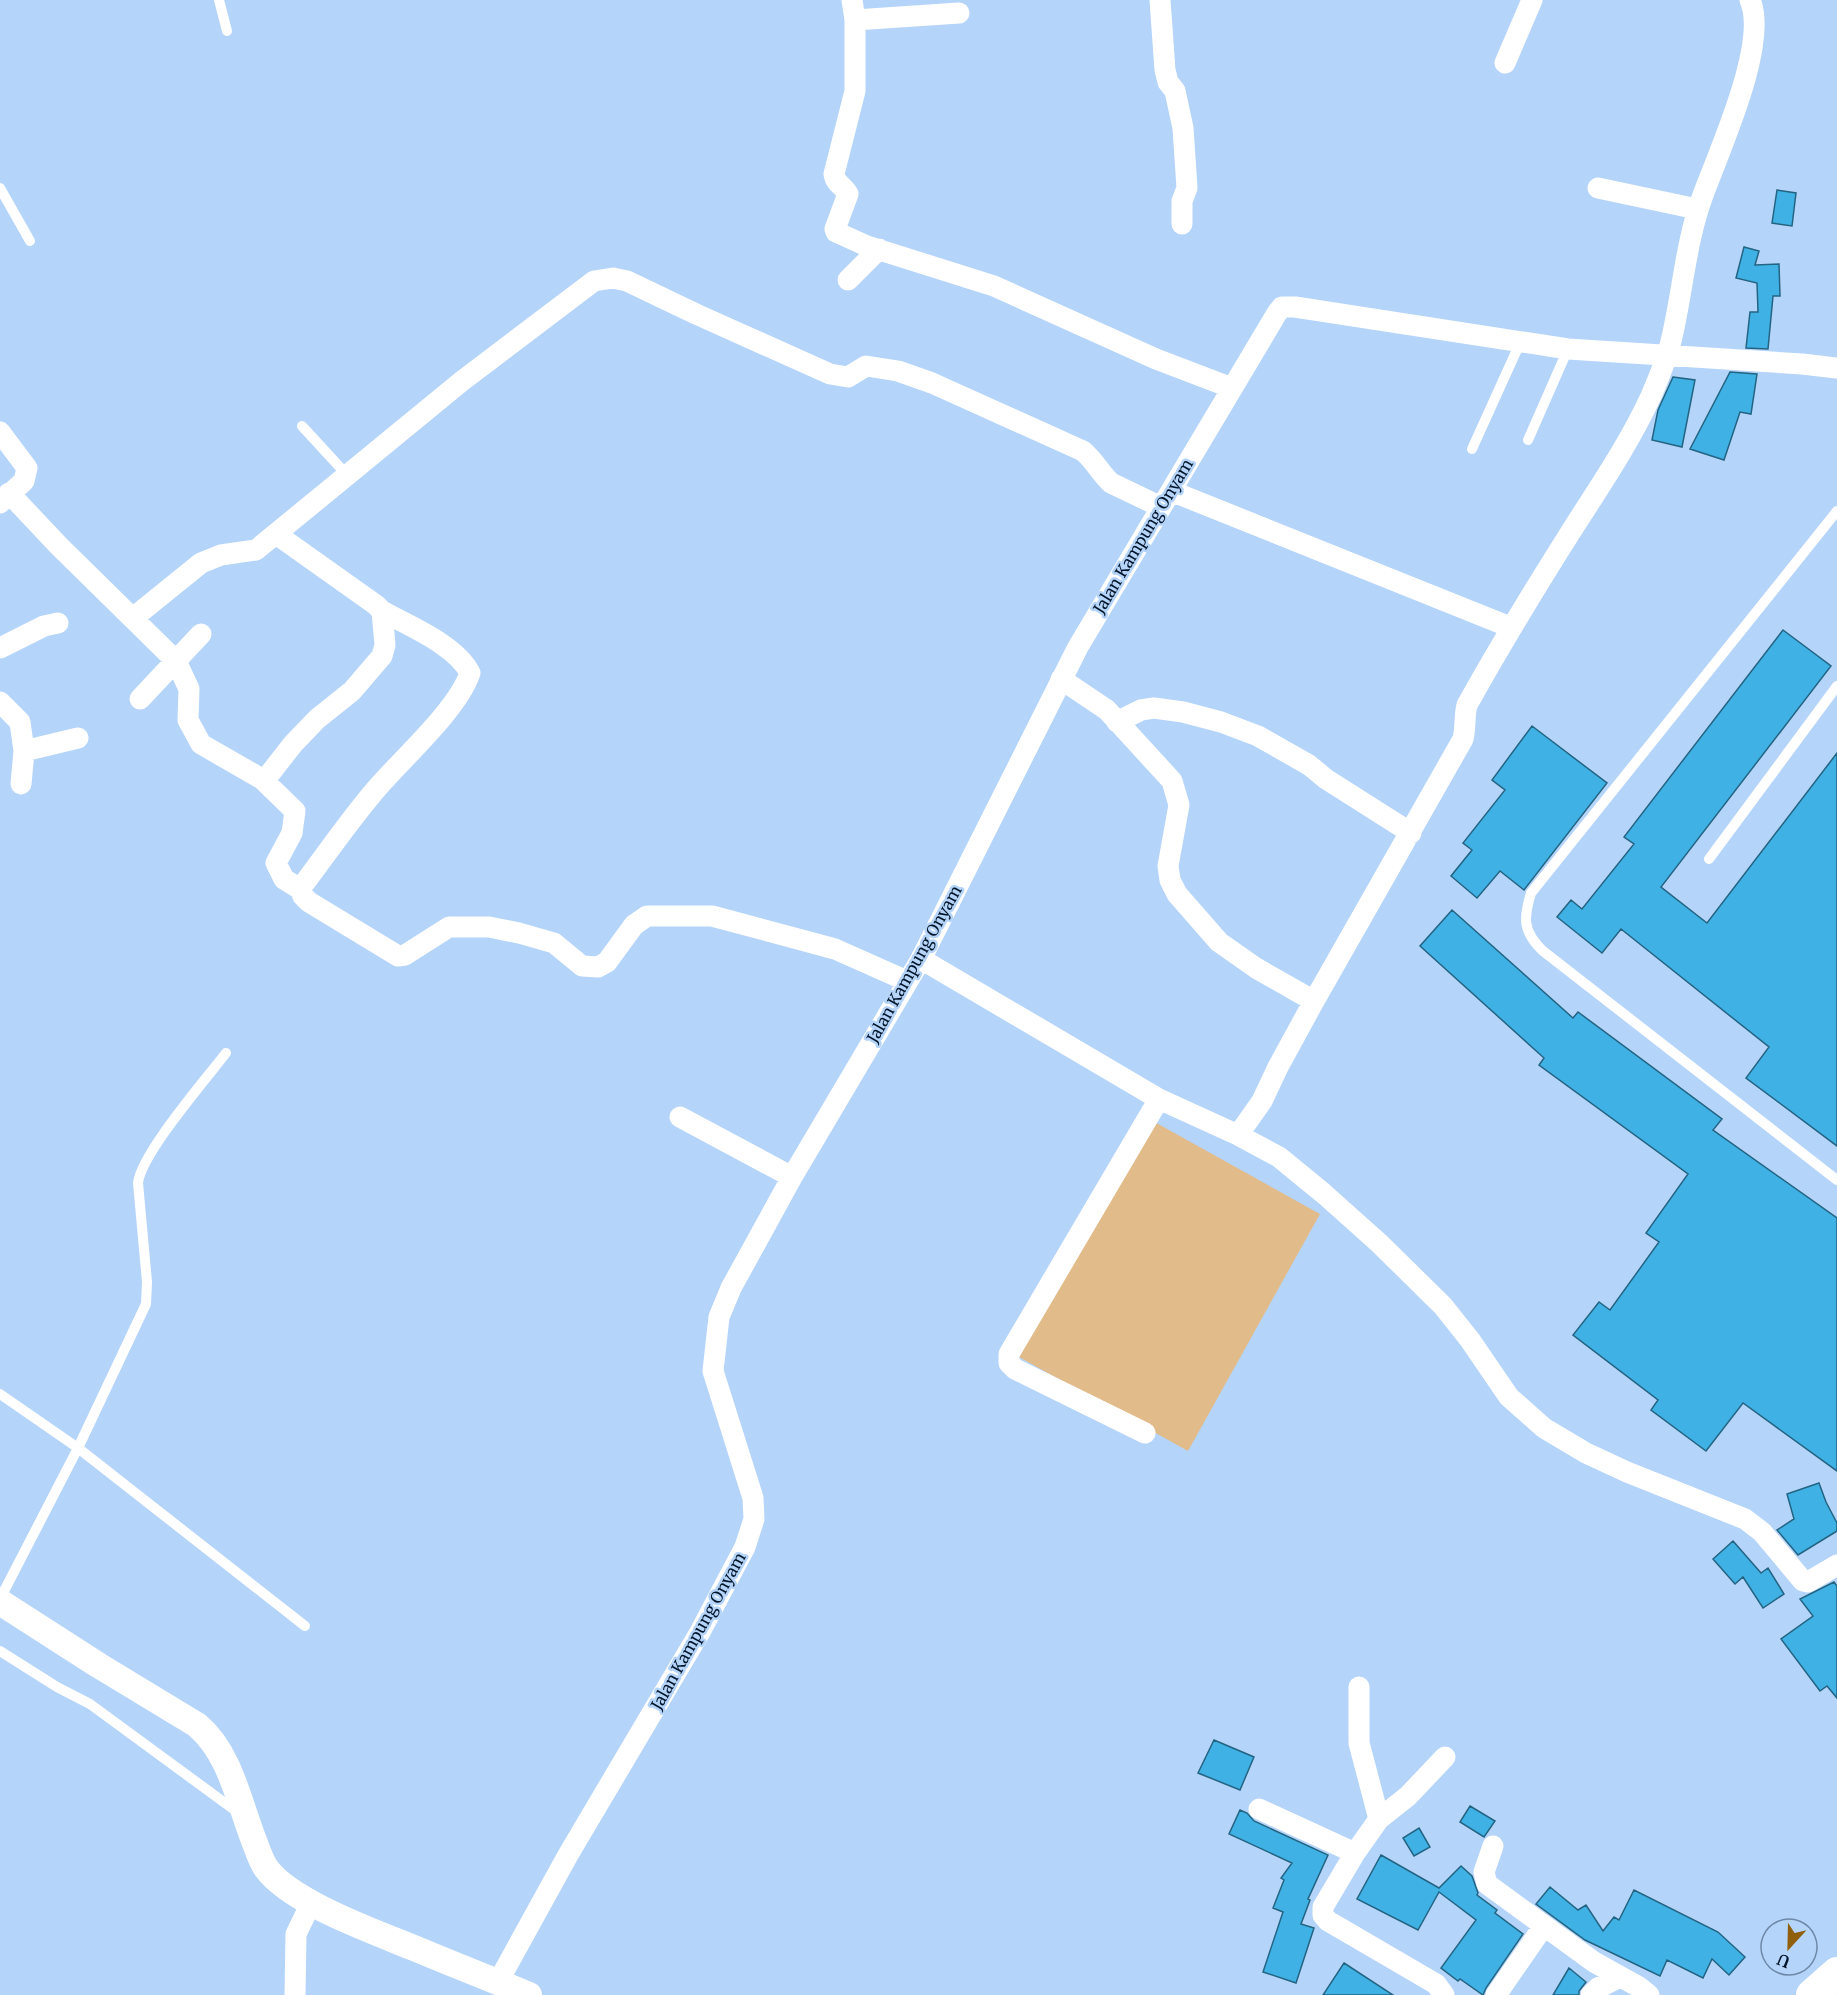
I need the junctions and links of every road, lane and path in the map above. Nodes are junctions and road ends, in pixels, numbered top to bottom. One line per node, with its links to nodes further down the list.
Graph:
1 (219, 0): 7 (lane)
2 (1160, 0): 12 (street)
3 (1532, 0): 8 (street)
4 (1750, 0): 11 (street)
5 (854, 10): 6 (street); 14 (street)
6 (958, 13)
7 (227, 31)
8 (1505, 63)
9 (0, 188): 13 (lane)
10 (1598, 188): 11 (street)
11 (1697, 209): 18 (street)
12 (1182, 224)
13 (30, 241)
14 (879, 249): 15 (street); 20 (street)
15 (848, 280)
16 (1520, 343): 17 (street, Jalan Kampung Onyam); 20 (street, Jalan Kampung Onyam); 24 (lane)
17 (1568, 349): 18 (street, Jalan Kampung Onyam); 23 (lane)
18 (1667, 356): 19 (street, Jalan Kampung Onyam); 33 (street)
19 (1837, 368)
20 (1232, 388): 27 (street, Jalan Kampung Onyam)
21 (302, 426): 25 (lane)
22 (0, 432): 26 (street)
23 (1528, 440)
24 (1472, 449)
25 (347, 474): 27 (street); 29 (street)
26 (4, 498): 31 (street)
27 (1166, 499): 33 (street); 37 (street, Jalan Kampung Onyam)
28 (1837, 511): 57 (lane)
29 (276, 534): 30 (street); 31 (street)
30 (382, 611): 44 (street); 48 (street)
31 (133, 618): 36 (street)
32 (58, 622): 35 (street)
33 (1510, 627): 46 (street)
34 (201, 634): 36 (street)
35 (0, 648)
36 (176, 661): 39 (street); 44 (street)
37 (1061, 679): 41 (street); 49 (street, Jalan Kampung Onyam)
38 (1837, 686): 47 (lane)
39 (140, 699)
40 (0, 702): 43 (street)
41 (1117, 722): 46 (street); 51 (street)
42 (78, 738): 43 (street)
43 (24, 751): 45 (street)
44 (262, 779): 48 (street)
45 (21, 784)
46 (1411, 833): 51 (street)
47 (1709, 859)
48 (300, 889): 50 (street)
49 (921, 959): 50 (street, Jalan Kampung Onyam); 53 (street)
50 (907, 981): 56 (street, Jalan Kampung Onyam)
51 (1314, 1001): 55 (street)
52 (226, 1053): 60 (lane)
53 (1159, 1099): 55 (street); 59 (street)
54 (680, 1117): 56 (street)
55 (1238, 1135): 61 (street)
56 (792, 1177): 76 (street, Jalan Kampung Onyam)
57 (1837, 1180)
58 (0, 1394): 60 (lane)
59 (1145, 1433)
60 (78, 1448): 62 (lane); 63 (lane)
61 (1837, 1565)
62 (0, 1601): 68 (street)
63 (305, 1626)
64 (0, 1652): 68 (lane)
65 (1359, 1686): 69 (street)
66 (1445, 1757): 69 (street)
67 (1259, 1809): 71 (street)
68 (245, 1818): 72 (street)
69 (1378, 1819): 71 (street)
70 (1493, 1846): 73 (street)
71 (1355, 1853): 79 (street)
72 (311, 1903): 76 (street); 77 (street)
73 (1543, 1927): 75 (street); 80 (street)
74 (1837, 1973): 83 (main road)
75 (1620, 1977): 81 (street); 82 (street)
76 (498, 1982): 78 (street)
77 (295, 1995)
78 (529, 1995)
79 (1444, 1995)
80 (1496, 1995)
81 (1591, 1995)
82 (1649, 1995)
83 (1812, 1995)

